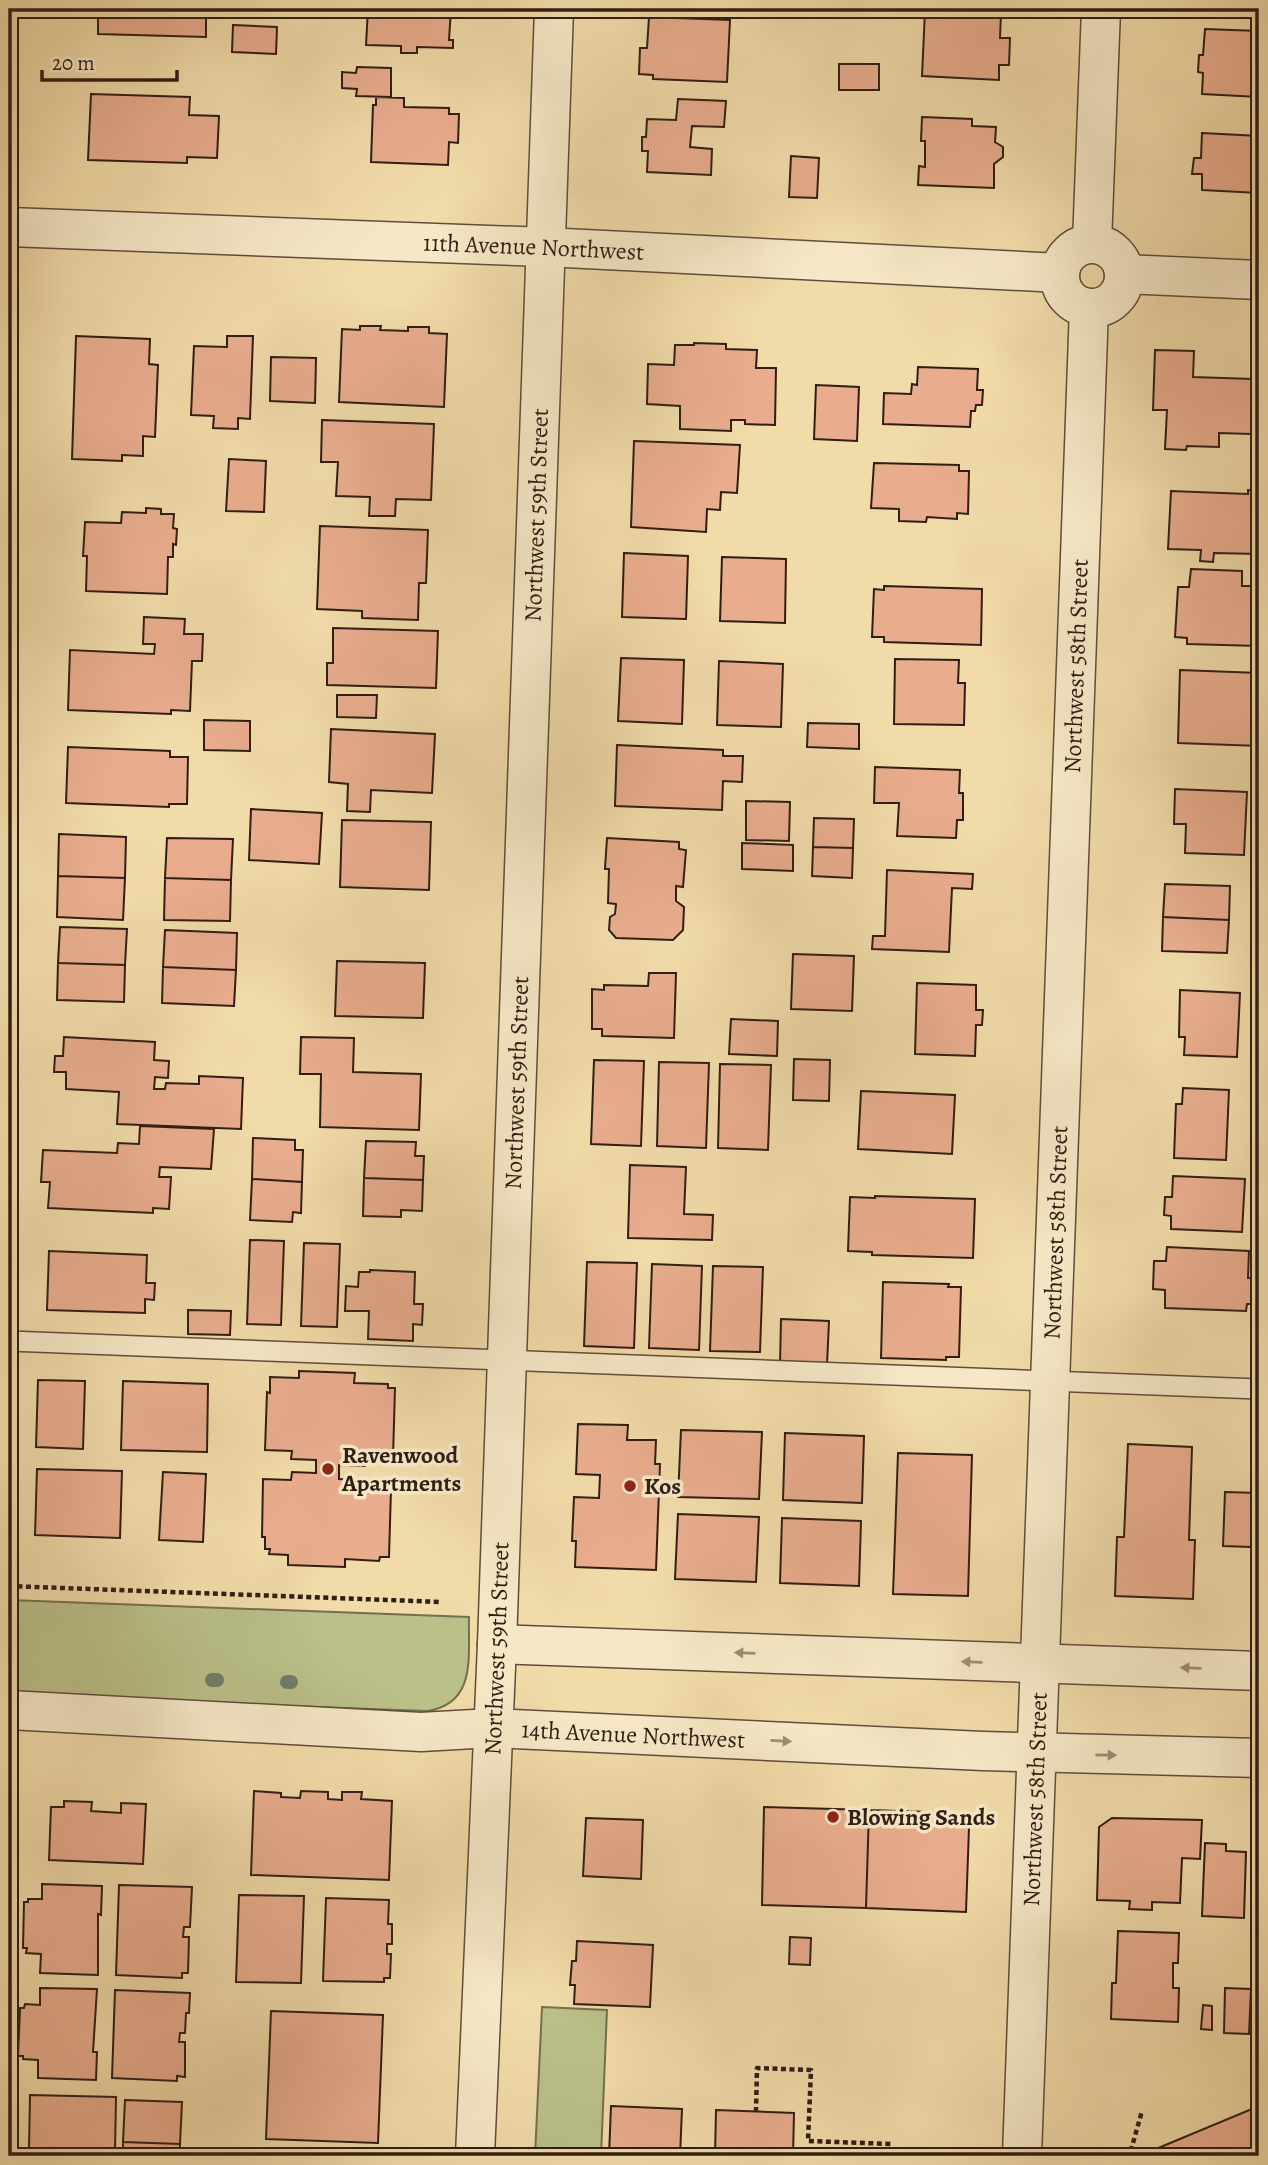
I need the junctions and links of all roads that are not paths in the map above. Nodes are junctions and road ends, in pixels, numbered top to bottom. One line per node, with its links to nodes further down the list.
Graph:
1 (554, 9): 5 (street, Northwest 59th Street)
2 (1101, 9): 4 (street)
3 (9, 226): 5 (street, 11th Avenue Northwest)
4 (1092, 243): 6 (street); 7 (street)
5 (545, 247): 6 (street, 11th Avenue Northwest); 11 (street, Northwest 59th Street)
6 (1060, 273): 9 (street)
7 (1124, 274): 8 (street); 9 (street)
8 (1259, 280)
9 (1089, 308): 12 (street, Northwest 58th Street)
10 (9, 1341): 11 (lane)
11 (506, 1359): 12 (lane); 14 (street, Northwest 59th Street)
12 (1051, 1380): 13 (lane); 15 (street, Northwest 58th Street)
13 (1259, 1389)
14 (497, 1644): 15 (street, one-way to 14); 18 (street, Northwest 59th Street)
15 (1040, 1663): 16 (street, one-way to 15); 19 (street, Northwest 58th Street)
16 (1259, 1671)
17 (9, 1710): 18 (street, 14th Avenue Northwest)
18 (492, 1728): 19 (street, 14th Avenue Northwest, one-way to 19); 21 (street, Northwest 59th Street)
19 (1037, 1752): 20 (street, 14th Avenue Northwest, one-way to 20); 22 (street, Northwest 58th Street)
20 (1259, 1758)
21 (475, 2156)
22 (1023, 2156)

